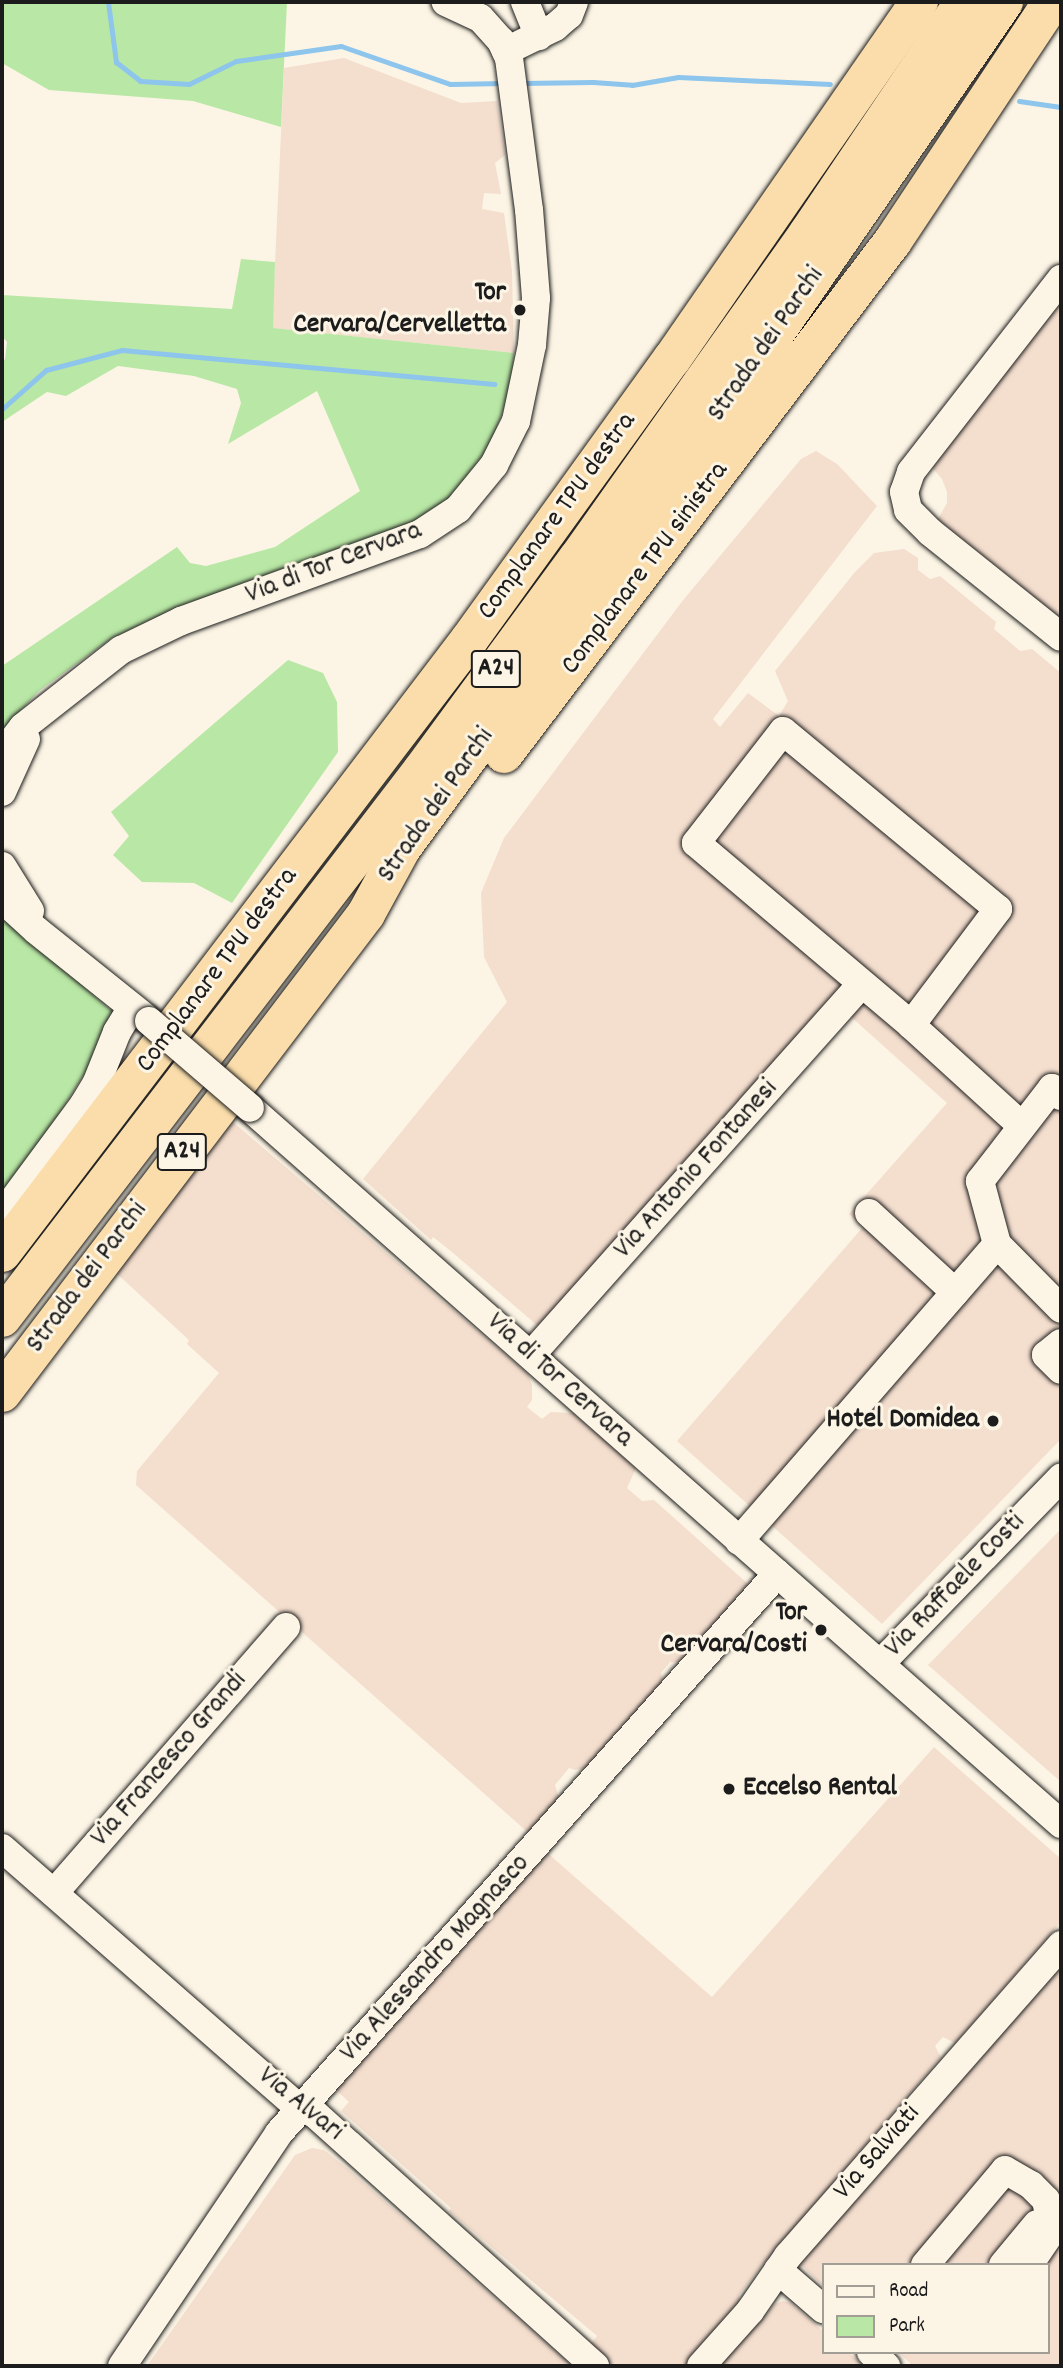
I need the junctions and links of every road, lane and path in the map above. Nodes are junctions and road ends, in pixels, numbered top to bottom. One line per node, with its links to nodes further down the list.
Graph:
1 (446, 2): 11 (street, Via di Tor Cervara)
2 (525, 2): 10 (street)
3 (574, 2): 10 (street)
4 (901, 2): 12 (highway)
5 (919, 2): 12 (highway, Complanare TPU destra)
6 (964, 2): 34 (highway, Strada dei Parchi / A24)
7 (1004, 2): 21 (highway, Strada dei Parchi / A24)
8 (1052, 2): 13 (highway, Complanare TPU sinistra)
9 (1061, 21): 13 (highway)
10 (539, 36): 11 (street)
11 (508, 55): 16 (street, Via di Tor Cervara)
12 (772, 216): 31 (highway, Complanare TPU destra)
13 (892, 240): 21 (highway, Complanare TPU sinistra)
14 (1061, 279): 15 (street)
15 (1061, 637)
16 (50, 706): 17 (street, Via di Tor Cervara); 18 (street, Via di Tor Cervara)
17 (2, 754)
18 (2, 792)
19 (2, 866): 22 (street, Via di Tor Cervara)
20 (2, 899): 22 (street, Via di Tor Cervara)
21 (366, 914): 38 (highway, Strada dei Parchi / A24)
22 (53, 942): 24 (street, Via di Tor Cervara)
23 (862, 984): 25 (street); 25 (street); 36 (street, Via Antonio Fontanesi)
24 (141, 1014): 29 (street); 36 (street, Via di Tor Cervara, bridge)
25 (911, 1025): 27 (street)
26 (1061, 1096): 27 (street)
27 (1022, 1126): 30 (street)
28 (869, 1213): 32 (street)
29 (2, 1215)
30 (997, 1244): 32 (street); 33 (street)
31 (2, 1253)
32 (955, 1292): 40 (street)
33 (1061, 1309)
34 (2, 1318)
35 (1061, 1343): 37 (street)
36 (531, 1355): 40 (street, Via di Tor Cervara)
37 (1061, 1370)
38 (2, 1393)
39 (1061, 1478): 43 (street, Via Raffaele Costi)
40 (739, 1541): 41 (street, Via di Tor Cervara)
41 (777, 1574): 43 (street, Via di Tor Cervara); 48 (street, Via Alessandro Magnasco)
42 (286, 1627): 46 (street, Via Francesco Grandi)
43 (880, 1664): 44 (street, Via di Tor Cervara)
44 (1061, 1824)
45 (2, 1848): 46 (street, Via Alvari)
46 (54, 1893): 48 (street, Via Alvari)
47 (1061, 1945): 53 (street, Via Salviati)
48 (304, 2107): 56 (street, Via Alessandro Magnasco); 57 (street, Via Alvari)
49 (1048, 2211): 50 (street); 51 (street); 52 (street)
50 (927, 2263)
51 (1005, 2263)
52 (1030, 2263)
53 (778, 2270): 54 (street); 58 (street, Via Salviati)
54 (822, 2308)
55 (873, 2354): 59 (street)
56 (122, 2366)
57 (595, 2366)
58 (701, 2366)
59 (886, 2366)

